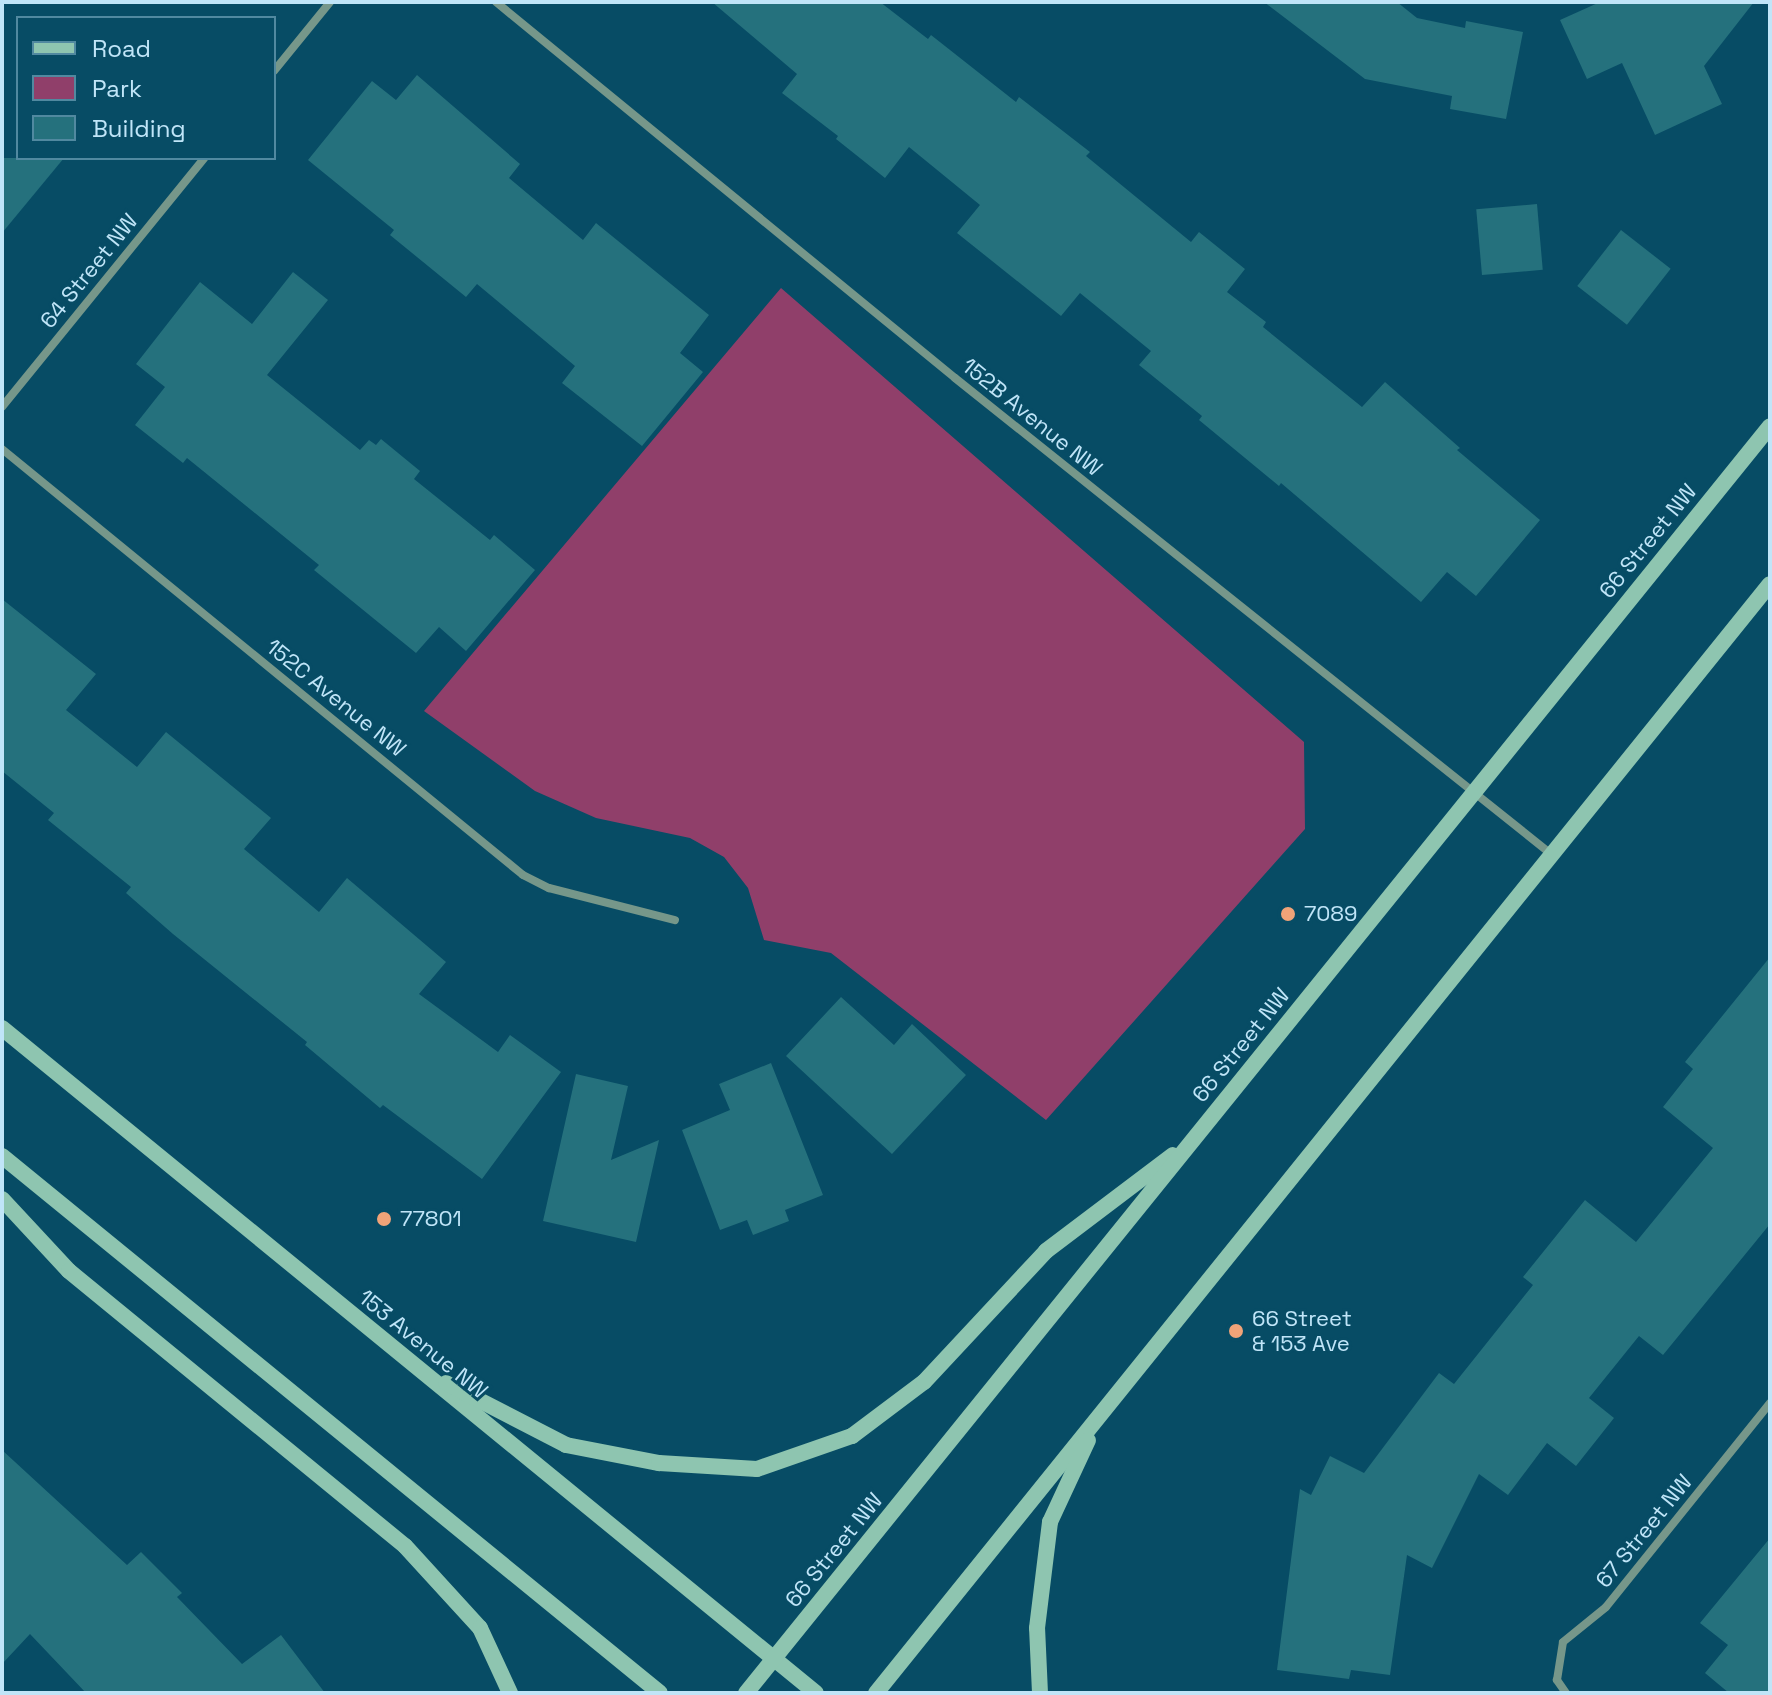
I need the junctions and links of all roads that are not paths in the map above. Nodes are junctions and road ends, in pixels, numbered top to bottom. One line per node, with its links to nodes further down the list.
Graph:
1 (330, 2): 3 (street)
2 (496, 2): 9 (street, 152B Avenue NW)
3 (276, 69)
4 (202, 160): 5 (street, 64 Street NW)
5 (2, 407)
6 (1770, 426): 9 (main road, 66 Street NW)
7 (2, 449): 11 (street, 152C Avenue NW)
8 (1770, 584): 10 (main road)
9 (1472, 791): 10 (street, 152B Avenue NW); 13 (main road, 66 Street NW)
10 (1551, 854): 18 (main road)
11 (675, 920)
12 (2, 1028): 16 (main road, 153 Avenue NW)
13 (1193, 1139): 16 (main road); 19 (main road, 66 Street NW)
14 (2, 1156): 21 (main road)
15 (2, 1199): 20 (main road)
16 (414, 1366): 19 (main road, 153 Avenue NW)
17 (1770, 1403): 26 (street, 67 Street NW)
18 (1100, 1415): 24 (main road); 25 (main road)
19 (774, 1659): 22 (main road, 66 Street NW); 23 (main road, 153 Avenue NW)
20 (510, 1693)
21 (660, 1693)
22 (746, 1693)
23 (816, 1693)
24 (876, 1693)
25 (1040, 1693)
26 (1566, 1693)

